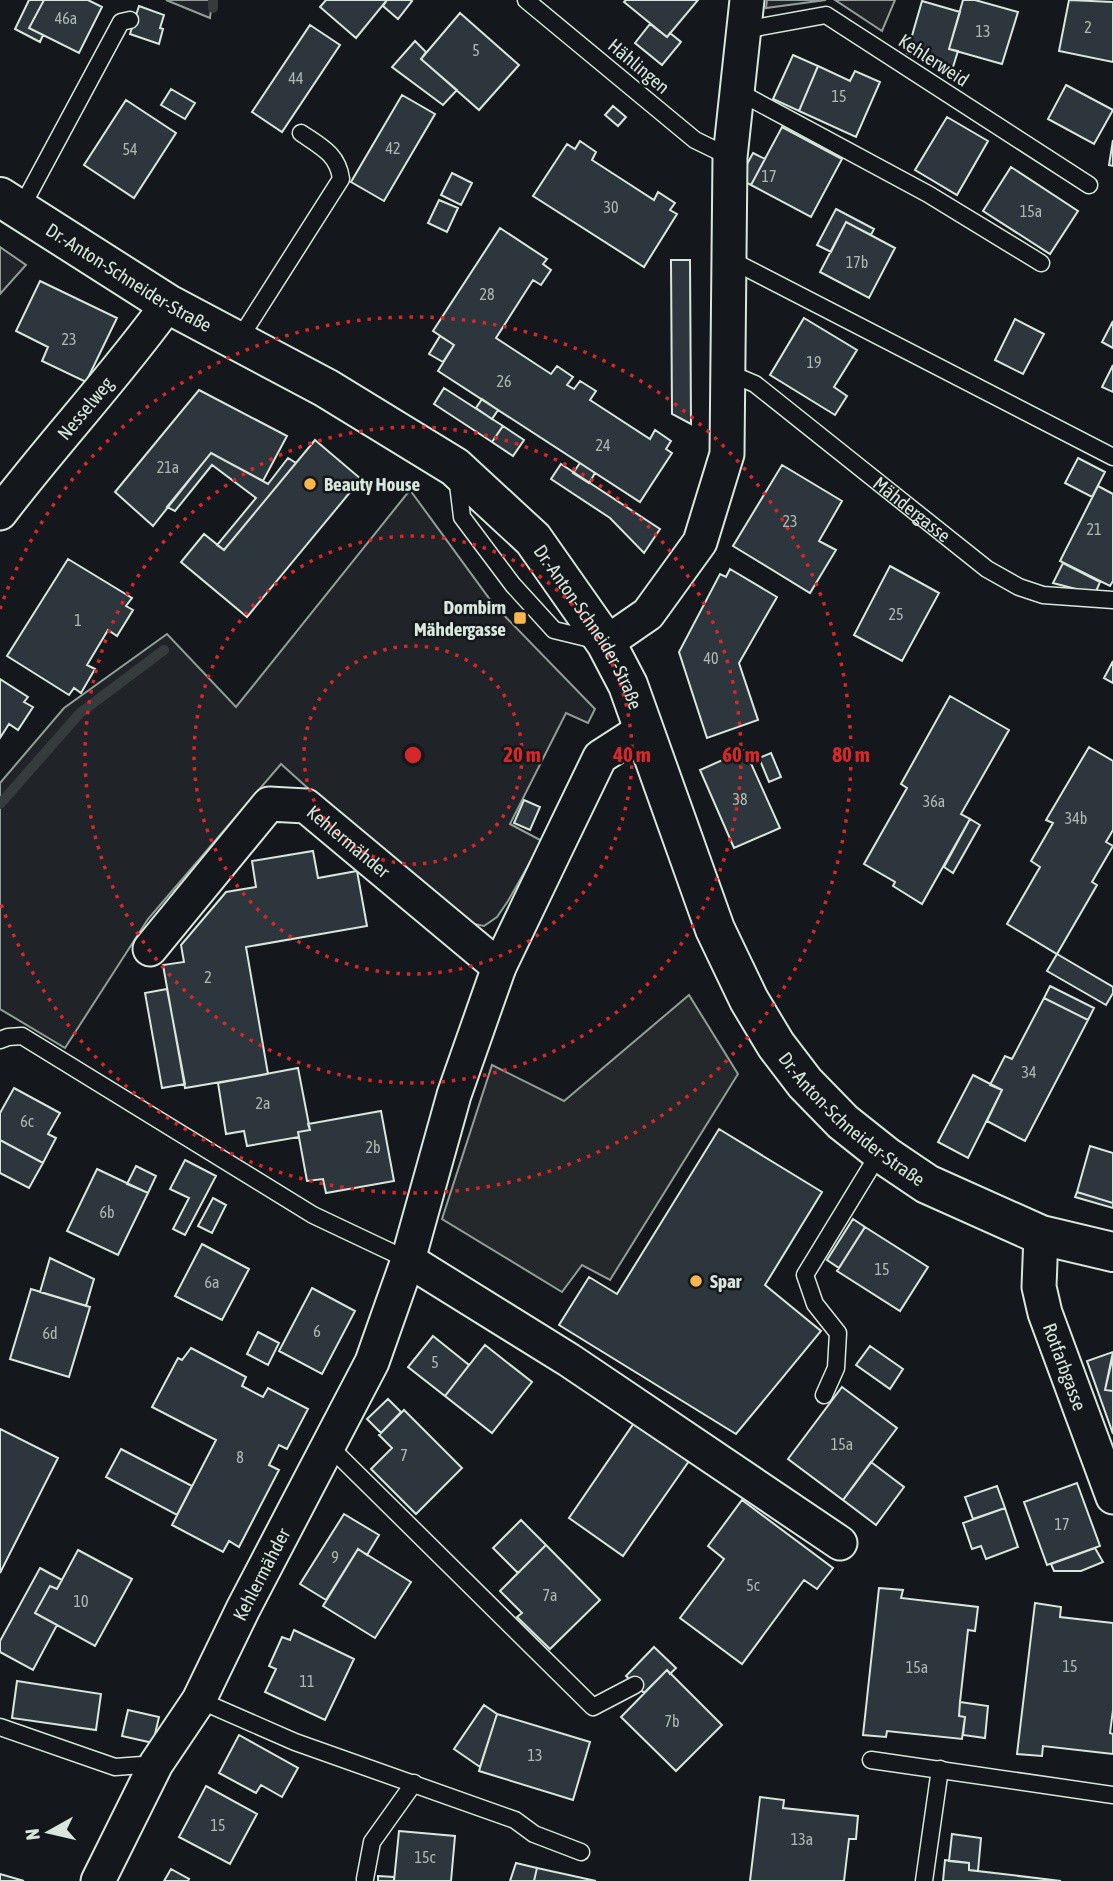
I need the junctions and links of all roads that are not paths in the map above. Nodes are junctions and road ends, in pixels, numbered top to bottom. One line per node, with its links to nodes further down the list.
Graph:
1 (526, 0): 6 (lane, Hählingen)
2 (745, 15): 4 (street); 7 (lane, Kehlerweid)
3 (130, 20): 8 (lane)
4 (737, 91): 6 (street); 10 (lane)
5 (301, 132): 12 (lane)
6 (730, 157): 9 (street)
7 (1089, 185)
8 (10, 204): 11 (main road, Dr.-Anton-Schneider-Straße)
9 (729, 259): 13 (street); 14 (lane)
10 (1041, 262)
11 (167, 303): 12 (main road, Dr.-Anton-Schneider-Straße); 15 (street, Nesselweg)
12 (238, 341): 17 (main road, Dr.-Anton-Schneider-Straße)
13 (729, 373): 16 (lane, Mähdergasse); 17 (street)
14 (1113, 457)
15 (0, 513)
16 (1113, 600)
17 (606, 643): 18 (main road, Dr.-Anton-Schneider-Straße)
18 (645, 728): 20 (street, Kehlermähder); 22 (main road, Dr.-Anton-Schneider-Straße)
19 (149, 949): 20 (street, Kehlermähder)
20 (499, 967): 25 (street, Kehlermähder)
21 (0, 1040): 25 (lane)
22 (880, 1152): 23 (main road, Dr.-Anton-Schneider-Straße); 26 (lane)
23 (1041, 1235): 24 (main road, Dr.-Anton-Schneider-Straße); 28 (street, Rotfarbgasse)
24 (1113, 1252)
25 (408, 1260): 27 (street, Kehlermähder); 29 (street)
26 (824, 1395)
27 (330, 1447): 30 (lane); 31 (street, Kehlermähder)
28 (1113, 1497)
29 (840, 1543)
30 (635, 1685)
31 (199, 1700): 34 (street, Kehlermähder); 36 (lane)
32 (0, 1727): 34 (lane)
33 (871, 1760): 35 (lane)
34 (156, 1764): 40 (street, Kehlermähder)
35 (940, 1769): 37 (lane); 41 (lane)
36 (414, 1783): 38 (lane); 39 (lane)
37 (1113, 1795)
38 (581, 1852)
39 (365, 1879)
40 (99, 1881)
41 (924, 1881)

